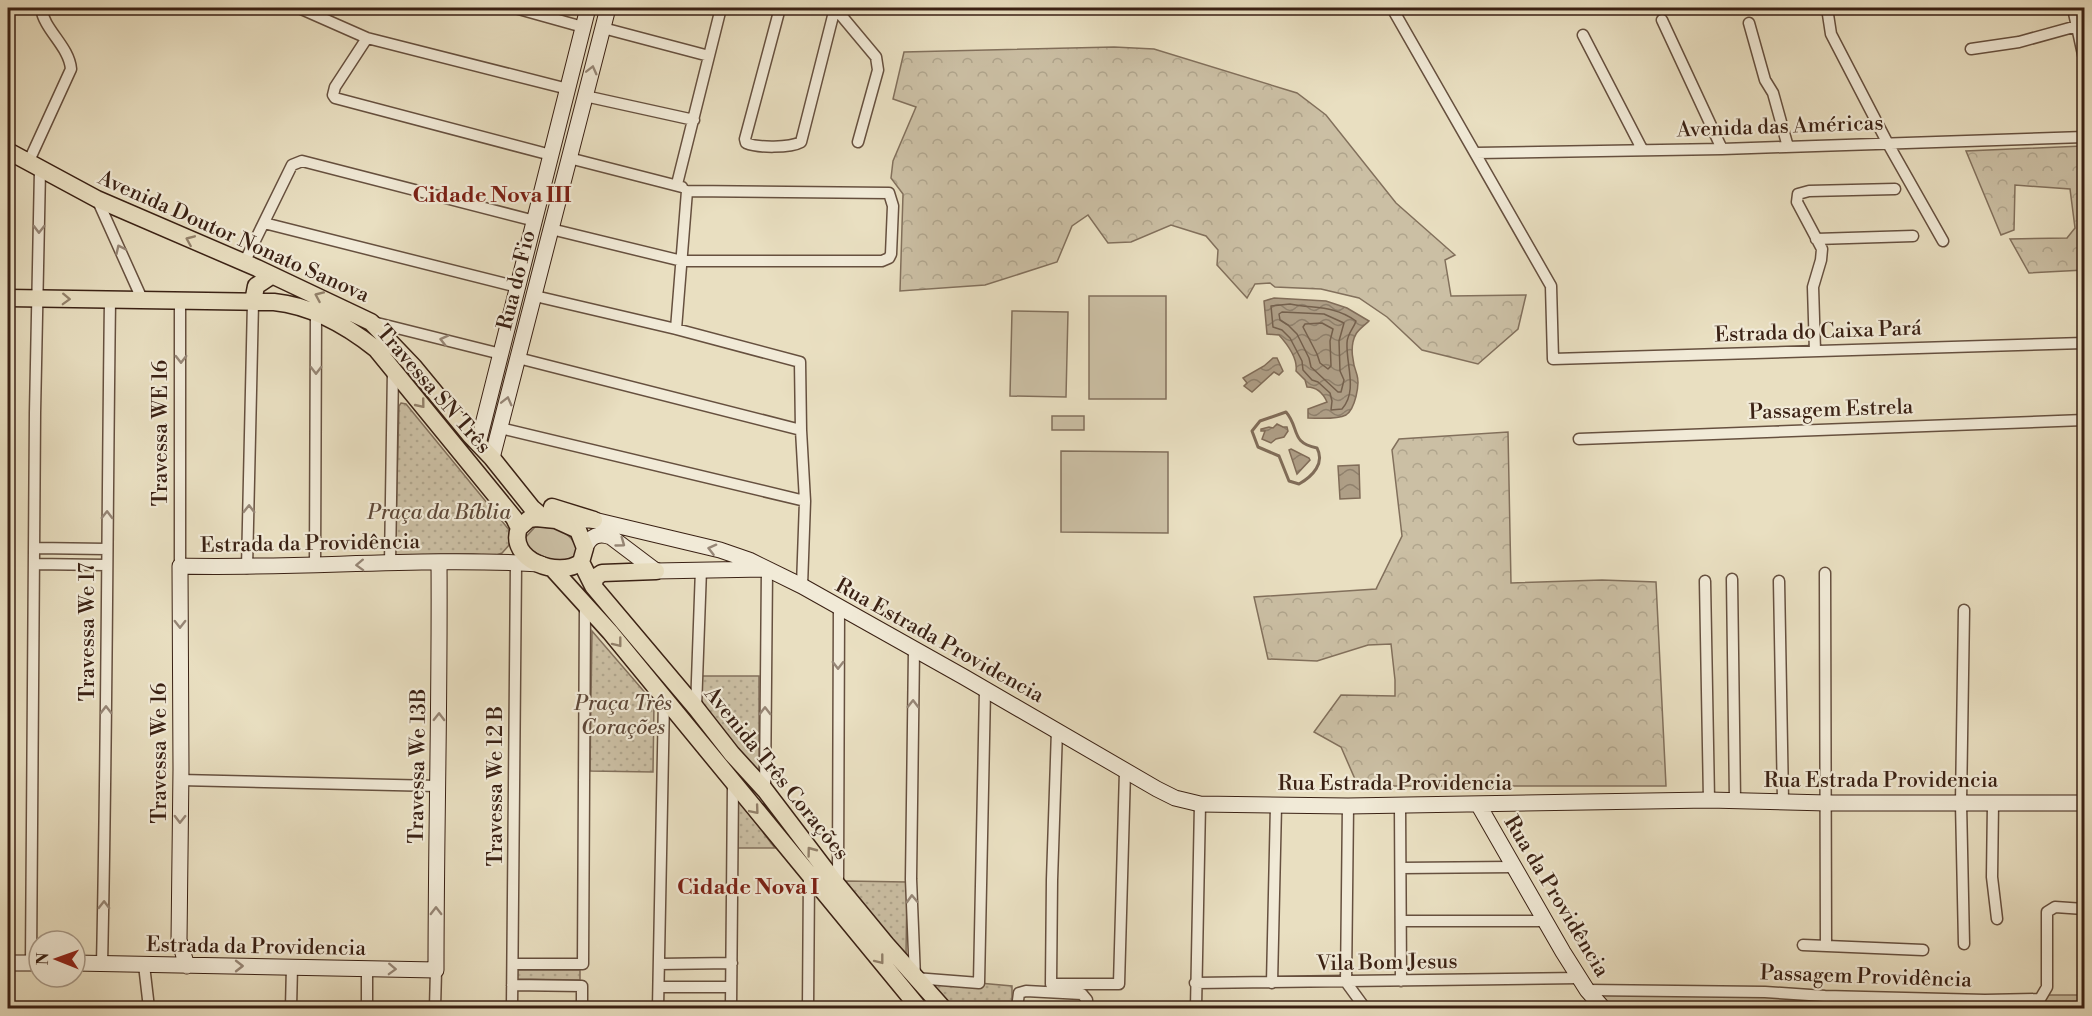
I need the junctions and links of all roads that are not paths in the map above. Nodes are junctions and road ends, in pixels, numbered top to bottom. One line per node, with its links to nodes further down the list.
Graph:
1 (41, 8): 39 (street)
2 (299, 8): 18 (street)
3 (515, 8): 15 (street)
4 (588, 8): 15 (main road, Rua do Fio)
5 (608, 8): 16 (main road, Rua do Fio)
6 (722, 8): 20 (street)
7 (780, 8): 8 (street)
8 (836, 8): 30 (street)
9 (1392, 8): 36 (street)
10 (1827, 8): 31 (street)
11 (2077, 8): 14 (street)
12 (1662, 20): 34 (street)
13 (1749, 22): 32 (street)
14 (2077, 26): 19 (street); 21 (street)
15 (583, 27): 22 (main road, Rua do Fio)
16 (603, 28): 20 (street); 23 (main road, Rua do Fio, one-way to 16)
17 (1583, 35): 33 (street)
18 (367, 38): 22 (street); 37 (street)
19 (1971, 49)
20 (709, 56): 26 (street)
21 (2084, 59)
22 (568, 89): 24 (main road, Rua do Fio)
23 (585, 96): 25 (main road, Rua do Fio); 26 (street)
24 (562, 109): 25 (main road); 27 (main road, Rua do Fio)
25 (581, 115): 28 (main road, Rua do Fio)
26 (694, 120): 40 (street)
27 (557, 129): 28 (main road); 37 (main road, Rua do Fio)
28 (575, 134): 38 (main road, Rua do Fio)
29 (2085, 137): 31 (street, Avenida das Américas)
30 (858, 142)
31 (1887, 142): 32 (street, Avenida das Américas); 49 (street)
32 (1788, 147): 34 (street, Avenida das Américas)
33 (1642, 149): 34 (street, Avenida das Américas); 36 (street, Avenida das Américas)
34 (1722, 149)
35 (8, 151): 39 (main road, Avenida Doutor Nonato Sanova)
36 (1476, 153): 65 (street, Estrada do Caixa Pará)
37 (551, 155): 44 (main road, Rua do Fio)
38 (569, 158): 40 (street); 46 (main road, Rua do Fio)
39 (34, 166): 43 (main road, Avenida Doutor Nonato Sanova); 56 (street, one-way to 56)
40 (677, 184): 42 (street)
41 (1895, 189): 48 (street)
42 (687, 191): 50 (street); 50 (street)
43 (97, 199): 51 (main road, Avenida Doutor Nonato Sanova, one-way to 43); 57 (street, one-way to 43)
44 (535, 221): 45 (street); 53 (main road, Rua do Fio)
45 (264, 223): 51 (street); 53 (street)
46 (551, 229): 50 (street); 54 (main road, Rua do Fio)
47 (1913, 236): 48 (street)
48 (1816, 239): 65 (street)
49 (1943, 241)
50 (682, 261): 63 (street)
51 (244, 262): 52 (main road, Avenida Doutor Nonato Sanova)
52 (271, 276): 60 (main road); 62 (main road, Avenida Doutor Nonato Sanova, one-way to 52)
53 (518, 287): 66 (main road, Rua do Fio)
54 (534, 296): 63 (street); 67 (main road, Rua do Fio)
55 (8, 298): 56 (main road, Travessa SN Três)
56 (38, 298): 58 (main road, Travessa SN Três, one-way to 58); 83 (street)
57 (142, 299): 58 (main road, Travessa SN Três); 59 (main road, Travessa SN Três)
58 (110, 301): 84 (street, Travessa We 17, one-way to 58)
59 (180, 301): 60 (main road, Travessa SN Três); 92 (street, Travessa WE 16, one-way to 92)
60 (253, 302): 61 (main road, Travessa SN Três); 95 (street, one-way to 60)
61 (316, 312): 68 (main road, Travessa SN Três); 93 (street, one-way to 93)
62 (371, 322): 66 (street, one-way to 62); 72 (main road, Avenida Doutor Nonato Sanova)
63 (676, 329): 71 (street)
64 (2085, 343): 65 (street, Estrada do Caixa Pará)
65 (1815, 351)
66 (501, 354): 72 (main road, Rua do Fio)
67 (518, 358): 70 (main road, Rua do Fio, one-way to 67); 71 (street)
68 (393, 369): 74 (main road, Travessa SN Três, one-way to 74); 89 (street)
69 (2085, 420): 73 (street, Passagem Estrela)
70 (500, 428): 75 (main road, Rua do Fio); 79 (street)
71 (801, 430): 79 (street)
72 (474, 439): 74 (main road); 75 (main road, Avenida Doutor Nonato Sanova)
73 (1579, 439)
74 (457, 448): 77 (main road, Travessa SN Três)
75 (492, 458): 76 (main road, Avenida Doutor Nonato Sanova)
76 (504, 474): 77 (main road); 78 (main road, Avenida Doutor Nonato Sanova)
77 (486, 484): 82 (main road, Travessa SN Três)
78 (527, 501): 80 (main road, Avenida Doutor Nonato Sanova); 81 (main road)
79 (805, 501): 104 (street)
80 (550, 519): 81 (main road, Rua Estrada Providencia); 82 (main road); 85 (main road)
81 (594, 520): 97 (main road, Rua Estrada Providencia, one-way to 81)
82 (517, 535): 87 (main road); 94 (main road)
83 (35, 548): 84 (street); 88 (street)
84 (107, 549): 91 (street, Travessa We 17)
85 (583, 555): 94 (main road); 98 (main road, one-way to 98); 103 (main road, Avenida Três Corações)
86 (439, 562): 87 (main road, Estrada da Providência); 89 (main road, Estrada da Providência); 117 (main road, Travessa We 13B, one-way to 86)
87 (484, 563): 90 (main road, Estrada da Providência)
88 (34, 564): 91 (street); 139 (street)
89 (390, 564): 93 (main road, Estrada da Providência, one-way to 93)
90 (516, 564): 94 (main road, Estrada da Providência); 150 (street, Travessa We 12 B)
91 (106, 565): 149 (street, Travessa We 17, one-way to 91)
92 (180, 566): 95 (main road, Estrada da Providência); 115 (main road, Travessa We 16, one-way to 115)
93 (315, 566): 95 (main road, Estrada da Providência)
94 (546, 566): 105 (main road, Avenida Três Corações)
95 (247, 568)
96 (702, 569): 97 (main road, Rua Estrada Providencia); 98 (main road, Rua Estrada Providencia); 111 (street)
97 (767, 569): 104 (main road, Rua Estrada Providencia); 118 (street, one-way to 97)
98 (656, 571): 103 (main road)
99 (1825, 573): 123 (street)
100 (1732, 579): 120 (street)
101 (1705, 581): 119 (street)
102 (1779, 581): 121 (street)
103 (593, 586): 111 (main road, Avenida Três Corações)
104 (802, 586): 106 (main road, Rua Estrada Providencia)
105 (585, 606): 110 (main road, Avenida Três Corações, one-way to 110); 150 (street)
106 (839, 607): 108 (main road, Rua Estrada Providencia); 134 (street, one-way to 134)
107 (1964, 610): 124 (street)
108 (914, 650): 109 (main road, Rua Estrada Providencia); 158 (street, one-way to 108)
109 (985, 690): 112 (main road, Rua Estrada Providencia); 158 (street)
110 (664, 700): 116 (main road, Avenida Três Corações); 151 (street)
111 (696, 708): 113 (main road, Avenida Três Corações)
112 (1057, 730): 114 (main road, Rua Estrada Providencia); 168 (street)
113 (732, 754): 116 (street); 118 (main road, Avenida Três Corações)
114 (1125, 771): 126 (main road, Rua Estrada Providencia); 168 (street)
115 (180, 780): 117 (street); 140 (main road, Travessa We 16, one-way to 140)
116 (732, 784): 133 (main road, Avenida Três Corações, one-way to 133); 148 (street)
117 (437, 786): 157 (main road, Travessa We 13B, one-way to 117)
118 (765, 790): 134 (main road, Avenida Três Corações, one-way to 118)
119 (1709, 800): 120 (main road, Rua Estrada Providencia); 127 (main road, Rua Estrada Providencia)
120 (1735, 800): 121 (main road, Rua Estrada Providencia)
121 (1784, 801): 123 (main road, Rua Estrada Providencia)
122 (2085, 802): 125 (main road, Rua Estrada Providencia)
123 (1827, 803): 124 (main road, Rua Estrada Providencia); 143 (street)
124 (1961, 803): 125 (main road, Rua Estrada Providencia); 141 (street)
125 (1993, 803): 136 (street)
126 (1200, 804): 128 (main road, Rua Estrada Providencia); 162 (street)
127 (1478, 804): 129 (main road, Rua Estrada Providencia); 131 (main road, Rua da Providência)
128 (1276, 805): 130 (main road, Rua Estrada Providencia); 163 (street)
129 (1400, 806): 130 (main road, Rua Estrada Providencia); 132 (street)
130 (1348, 807): 160 (street)
131 (1513, 867): 132 (street); 138 (main road, Rua da Providência)
132 (1401, 868): 137 (street)
133 (809, 875): 161 (main road, Avenida Três Corações, one-way to 161); 179 (street)
134 (835, 882): 158 (main road, Avenida Três Corações)
135 (2085, 909): 164 (street, Passagem Providência)
136 (1997, 919)
137 (1401, 921): 138 (street); 159 (street)
138 (1545, 921): 164 (main road, Rua da Providência)
139 (35, 929)
140 (179, 940): 153 (main road); 154 (main road)
141 (1964, 944)
142 (1803, 945): 143 (street)
143 (1826, 946): 144 (street)
144 (1923, 950)
145 (8, 963): 146 (main road)
146 (27, 963)
147 (87, 963): 149 (main road, Estrada da Providencia)
148 (732, 963): 151 (street); 167 (street)
149 (102, 964): 152 (main road, Estrada da Providencia)
150 (514, 964): 165 (street, Travessa We 12 B)
151 (659, 964): 166 (street)
152 (144, 965): 153 (main road, Estrada da Providencia); 171 (street)
153 (162, 965): 154 (main road, Estrada da Providencia)
154 (187, 966): 155 (main road, Estrada da Providencia, one-way to 155)
155 (292, 966): 156 (main road, Estrada da Providencia); 172 (street)
156 (367, 968): 157 (main road, Estrada da Providencia, one-way to 157); 173 (street)
157 (436, 970): 174 (street, Travessa We 13B)
158 (915, 978): 161 (main road); 181 (main road, Avenida Três Corações)
159 (1401, 981): 160 (street, Vila Bom Jesus); 164 (street, Vila Bom Jesus)
160 (1346, 982): 163 (street, Vila Bom Jesus); 183 (street)
161 (898, 983): 180 (main road, Avenida Três Corações)
162 (1196, 983): 163 (street, Vila Bom Jesus); 182 (street)
163 (1272, 983)
164 (1583, 984): 184 (main road, Rua da Providência)
165 (512, 986): 175 (street, Travessa We 12 B); 176 (street)
166 (659, 987): 167 (street); 177 (street)
167 (731, 987): 178 (street)
168 (1054, 988): 169 (street); 170 (street)
169 (1017, 1004)
170 (1087, 1004)
171 (149, 1008)
172 (291, 1008)
173 (367, 1008)
174 (435, 1008)
175 (512, 1008)
176 (582, 1008)
177 (658, 1008)
178 (731, 1008)
179 (808, 1008)
180 (919, 1008)
181 (943, 1008)
182 (1196, 1008)
183 (1365, 1008)
184 (1603, 1008)

